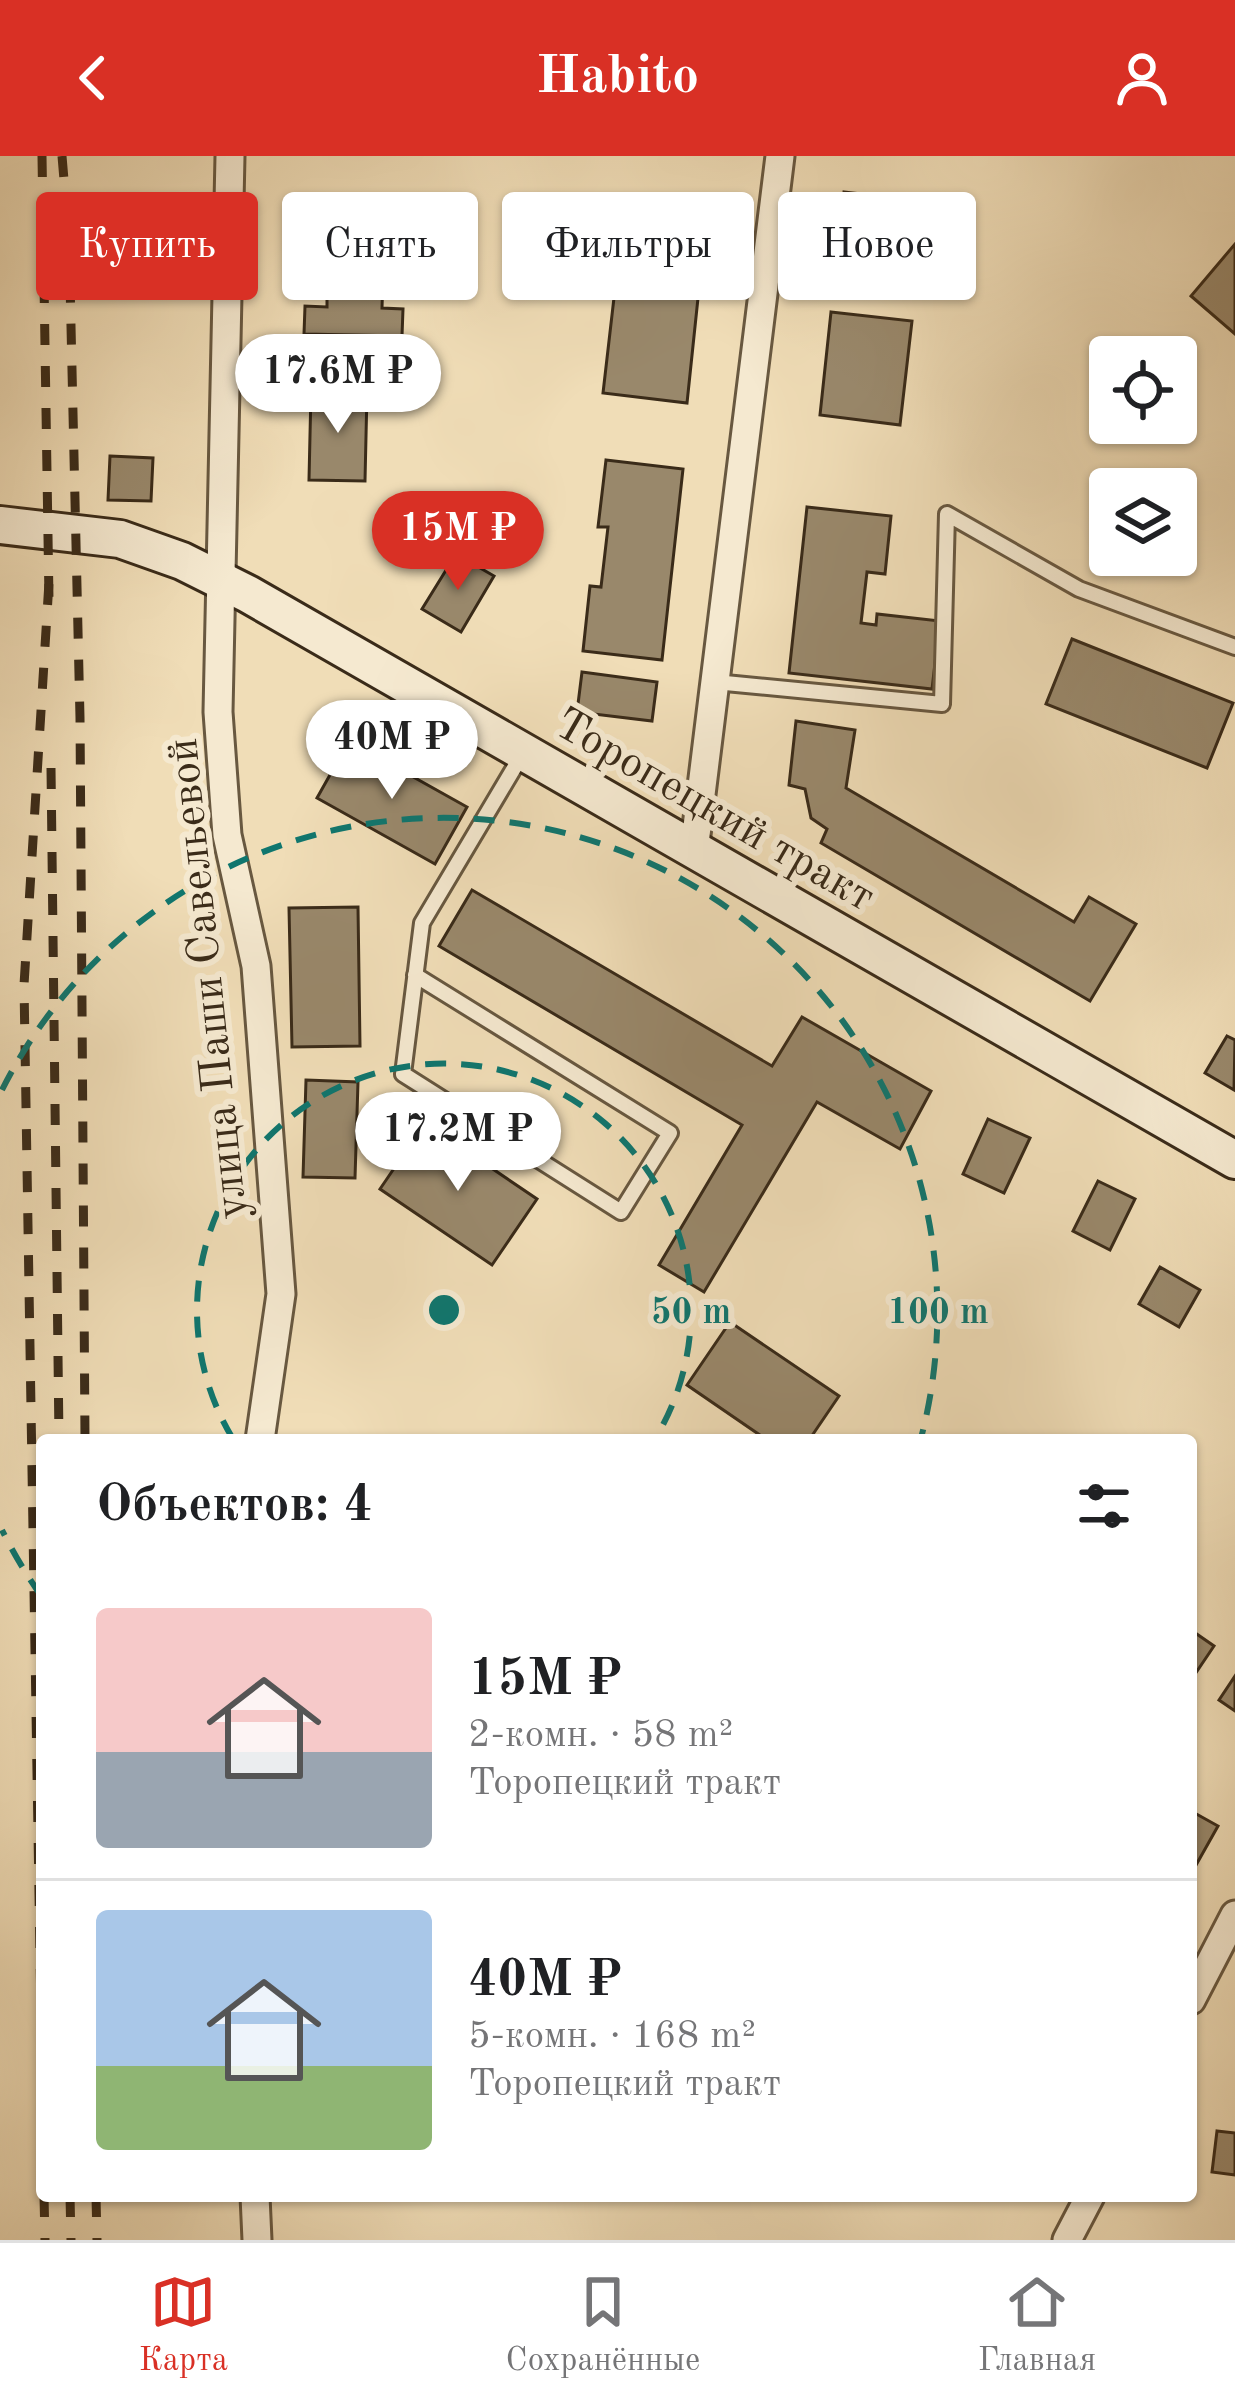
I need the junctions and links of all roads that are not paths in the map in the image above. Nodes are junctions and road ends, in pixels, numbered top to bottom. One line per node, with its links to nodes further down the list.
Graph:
1 (230, 156): 4 (street, улица Паши Савельевой)
2 (780, 156): 6 (street)
3 (0, 525): 4 (main road, Торопецкий тракт)
4 (220, 580): 7 (main road, Торопецкий тракт); 11 (street, улица Паши Савельевой)
5 (1235, 646): 6 (lane)
6 (715, 682): 8 (street)
7 (523, 753): 8 (main road, Торопецкий тракт); 9 (lane)
8 (694, 851): 10 (main road, Торопецкий тракт)
9 (415, 975): 9 (lane)
10 (1235, 1160)
11 (261, 1434)
12 (1235, 1915): 13 (street)
13 (1197, 1988)
14 (255, 2202): 16 (street)
15 (1087, 2202): 17 (street)
16 (257, 2240)
17 (1067, 2240)

